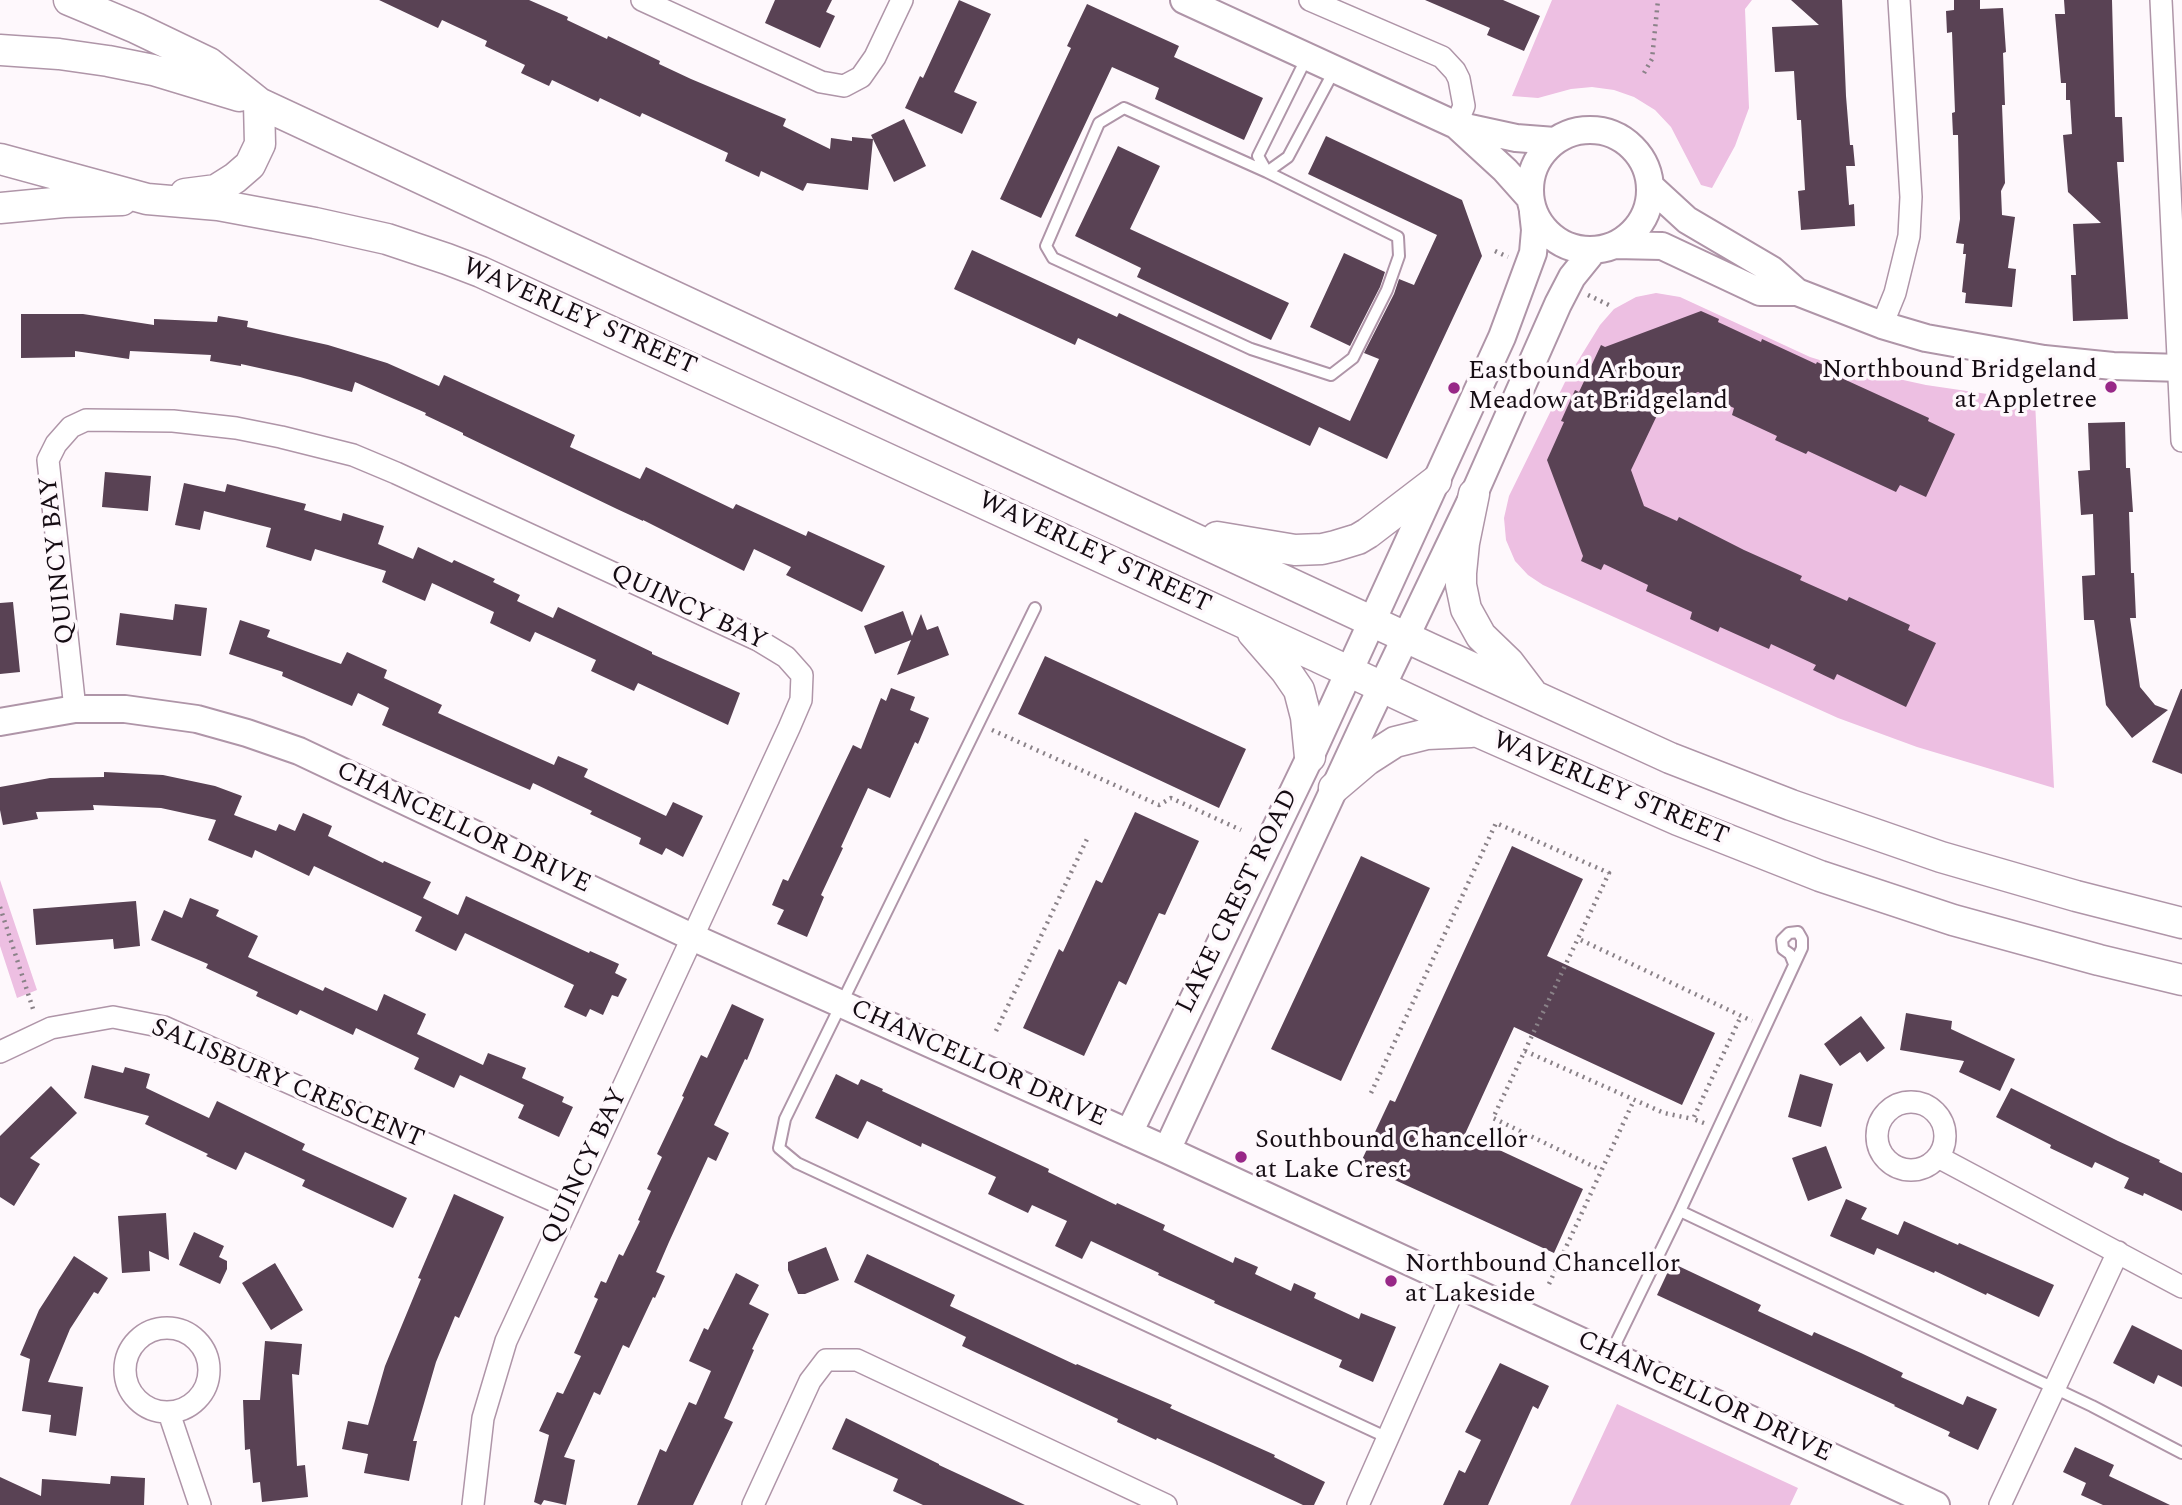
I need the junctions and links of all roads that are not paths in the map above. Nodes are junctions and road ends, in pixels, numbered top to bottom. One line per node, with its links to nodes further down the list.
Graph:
1 (69, 0): 11 (main road, WAVERLEY STREET)
2 (642, 0): 3 (street)
3 (902, 0)
4 (1184, 0): 9 (street)
5 (1310, 0): 12 (street)
6 (1899, 0): 22 (street)
7 (2161, 0): 23 (street)
8 (0, 50): 11 (main road)
9 (1307, 57): 10 (street); 15 (lane)
10 (1335, 69): 12 (street); 15 (lane)
11 (259, 103): 17 (main road); 27 (main road, WAVERLEY STREET)
12 (1456, 125): 13 (street); 18 (street)
13 (1555, 141): 16 (street); 18 (street)
14 (0, 159): 17 (main road, WAVERLEY STREET)
15 (1267, 173): 15 (lane)
16 (1650, 186): 20 (street); 21 (street)
17 (147, 199): 19 (main road); 30 (main road, WAVERLEY STREET)
18 (1532, 205): 20 (street); 25 (street, LAKE CREST ROAD)
19 (0, 208)
20 (1604, 248): 21 (street); 26 (street, LAKE CREST ROAD)
21 (1797, 292): 22 (street)
22 (1882, 325): 23 (street)
23 (2180, 368): 24 (street)
24 (2182, 440)
25 (1436, 481): 27 (main road); 29 (street, LAKE CREST ROAD)
26 (1474, 494): 31 (street, LAKE CREST ROAD); 34 (main road)
27 (1186, 533): 29 (main road, WAVERLEY STREET)
28 (1035, 608): 44 (lane)
29 (1372, 621): 31 (main road, WAVERLEY STREET); 32 (street, LAKE CREST ROAD)
30 (1243, 623): 32 (main road, WAVERLEY STREET); 38 (main road)
31 (1405, 637): 33 (street, LAKE CREST ROAD); 34 (main road, WAVERLEY STREET)
32 (1349, 671): 33 (main road, WAVERLEY STREET); 38 (street, LAKE CREST ROAD)
33 (1381, 687): 37 (main road, WAVERLEY STREET); 39 (street, LAKE CREST ROAD)
34 (1534, 696): 40 (main road, WAVERLEY STREET)
35 (75, 709): 36 (street, CHANCELLOR DRIVE); 41 (street, CHANCELLOR DRIVE); 41 (street, QUINCY BAY)
36 (0, 722)
37 (1476, 732): 39 (main road); 43 (main road, WAVERLEY STREET)
38 (1310, 757): 46 (street, LAKE CREST ROAD)
39 (1334, 788): 47 (street, LAKE CREST ROAD)
40 (2182, 923)
41 (692, 937): 44 (street, CHANCELLOR DRIVE); 49 (street, QUINCY BAY)
42 (1794, 964): 50 (lane)
43 (2182, 980)
44 (842, 1004): 46 (street, CHANCELLOR DRIVE); 57 (lane)
45 (0, 1052): 49 (street, SALISBURY CRESCENT)
46 (1129, 1133): 47 (street, CHANCELLOR DRIVE)
47 (1167, 1150): 52 (street, CHANCELLOR DRIVE)
48 (1938, 1157): 51 (street)
49 (568, 1207): 60 (street, QUINCY BAY)
50 (1680, 1211): 54 (lane); 55 (lane)
51 (2118, 1252): 53 (street); 55 (street)
52 (1456, 1284): 54 (street, CHANCELLOR DRIVE); 57 (street)
53 (2182, 1287)
54 (1610, 1354): 64 (street, CHANCELLOR DRIVE)
55 (2054, 1389): 58 (lane); 65 (street)
56 (169, 1413): 56 (street); 59 (street)
57 (1388, 1438): 63 (street)
58 (2182, 1453)
59 (200, 1505)
60 (473, 1505)
61 (753, 1505): 62 (street)
62 (1166, 1505)
63 (1358, 1505)
64 (1936, 1505)
65 (2000, 1505)

